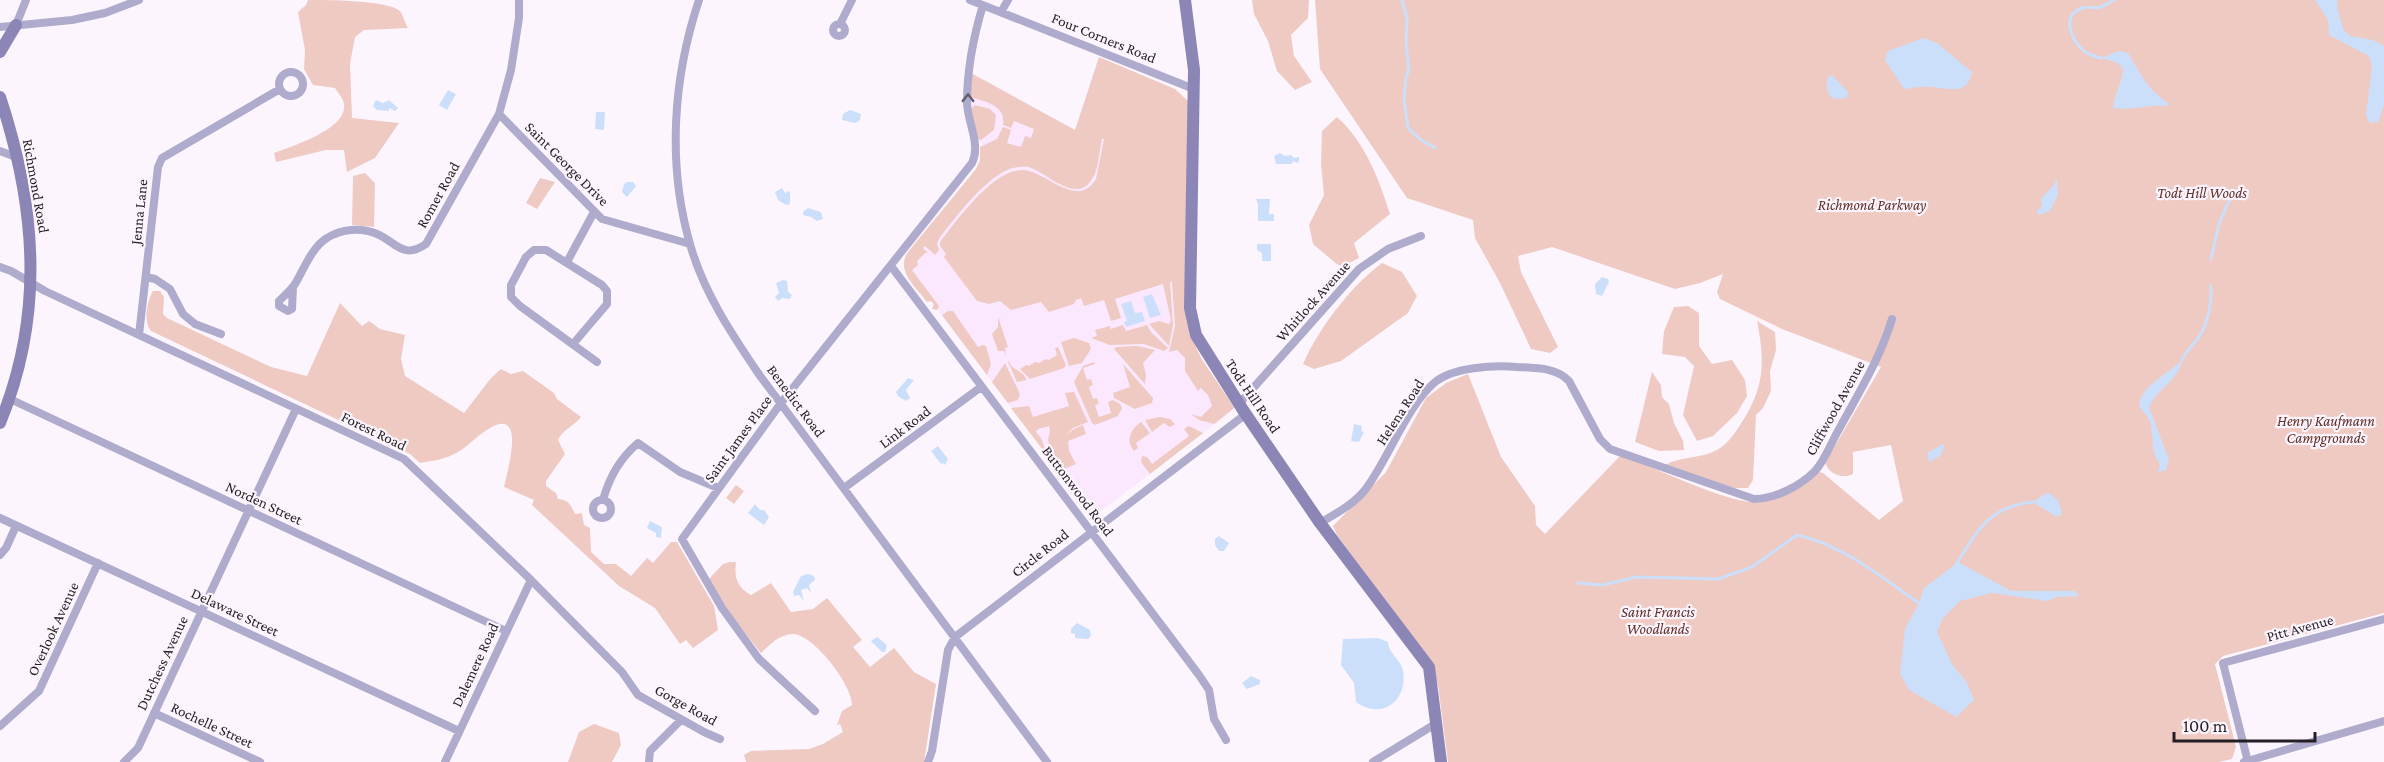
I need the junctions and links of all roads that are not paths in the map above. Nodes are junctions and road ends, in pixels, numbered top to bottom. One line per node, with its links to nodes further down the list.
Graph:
1 (26, 0): 12 (street)
2 (139, 0): 12 (street)
3 (519, 0): 18 (street, Romer Road)
4 (699, 0): 23 (street, Benedict Road)
5 (852, 0): 11 (street)
6 (970, 0): 9 (street, Four Corners Road)
7 (1008, 0): 10 (street)
8 (1185, 0): 16 (street, Todt Hill Road)
9 (983, 5): 10 (street, Four Corners Road); 25 (street, Saint James Place, one-way to 9)
10 (1002, 12): 16 (street, Four Corners Road)
11 (840, 24)
12 (16, 25): 13 (street); 14 (street)
13 (0, 27)
14 (0, 52)
15 (280, 89): 27 (street, Jenna Lane)
16 (1194, 89): 40 (street, Todt Hill Road)
17 (0, 97): 20 (street, Richmond Road)
18 (499, 114): 21 (street, Saint George Drive); 29 (street, Romer Road)
19 (0, 151): 20 (street)
20 (18, 158): 28 (street, Richmond Road)
21 (594, 212): 23 (street, Saint George Drive); 24 (street)
22 (1421, 236): 40 (street, Whitlock Avenue)
23 (690, 244): 38 (street, Benedict Road)
24 (567, 262): 33 (street); 33 (street)
25 (891, 266): 36 (street, Buttonwood Road); 38 (street, Saint James Place)
26 (0, 267): 28 (street, Forest Road)
27 (146, 277): 31 (street); 32 (street, Jenna Lane)
28 (31, 284): 32 (street, Forest Road); 37 (street, Richmond Road)
29 (293, 286)
30 (1893, 320): 35 (street, Cliffwood Avenue)
31 (221, 334)
32 (139, 335): 39 (street, Forest Road)
33 (573, 344): 34 (street)
34 (597, 362)
35 (1563, 375): 47 (street, Helena Road)
36 (981, 387): 43 (street, Link Road); 49 (street, Buttonwood Road)
37 (10, 399): 41 (street, Richmond Road); 45 (street, Norden Street)
38 (781, 403): 42 (street, Saint James Place); 43 (street, Benedict Road)
39 (296, 409): 45 (street, Dutchess Avenue); 52 (street, Forest Road)
40 (1242, 409): 47 (street, Todt Hill Road); 49 (street, Circle Road)
41 (0, 423)
42 (718, 488): 44 (street); 58 (street, Saint James Place)
43 (844, 488): 56 (street, Benedict Road)
44 (603, 501)
45 (248, 510): 53 (street, Dutchess Avenue); 55 (street, Norden Street)
46 (0, 518): 48 (street, Delaware Street)
47 (1320, 523): 62 (street, Todt Hill Road)
48 (16, 526): 50 (street); 51 (street, Delaware Street)
49 (1091, 530): 56 (street, Circle Road); 66 (street, Buttonwood Road)
50 (0, 555)
51 (98, 563): 53 (street, Delaware Street); 63 (street, Overlook Avenue)
52 (531, 580): 55 (street, Dalemere Road); 57 (street, Forest Road)
53 (201, 612): 59 (street, Dutchess Avenue); 64 (street, Delaware Street)
54 (2384, 620): 75 (street, Pitt Avenue)
55 (506, 631): 64 (street, Dalemere Road)
56 (955, 637): 71 (street); 72 (street, Benedict Road)
57 (638, 694): 60 (street, Gorge Road)
58 (815, 711)
59 (154, 713): 67 (street, Dutchess Avenue); 68 (street, Rochelle Street)
60 (681, 720): 65 (street, Gorge Road); 70 (street)
61 (2384, 721): 75 (street)
62 (1437, 723): 73 (street); 74 (street, Todt Hill Road)
63 (0, 726)
64 (459, 731): 69 (street, Dalemere Road)
65 (720, 739)
66 (1226, 740)
67 (124, 762)
68 (260, 762)
69 (445, 762)
70 (649, 762)
71 (928, 762)
72 (1047, 762)
73 (1373, 762)
74 (1441, 762)
75 (2246, 762)

